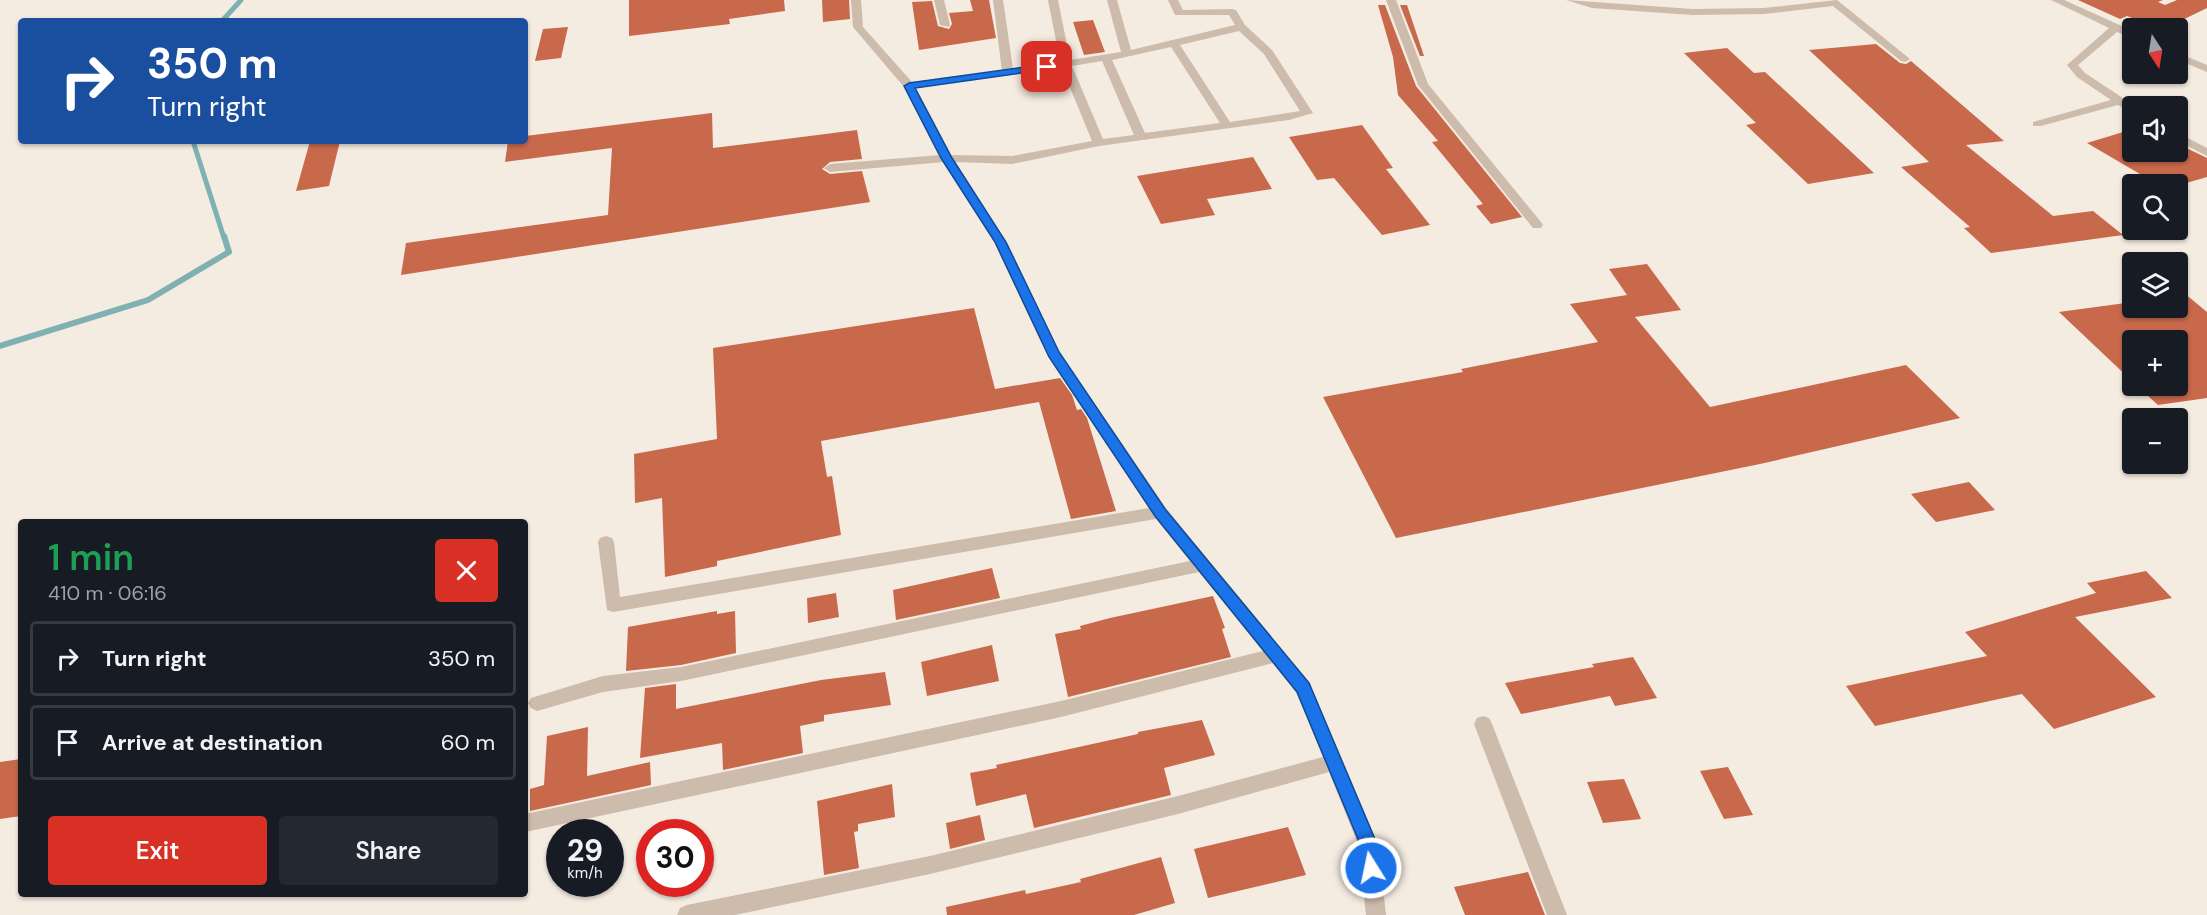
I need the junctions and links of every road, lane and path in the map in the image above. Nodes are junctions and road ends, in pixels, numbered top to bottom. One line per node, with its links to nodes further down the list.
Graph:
1 (856, 0): 26 (street)
2 (939, 0): 13 (street)
3 (998, 0): 25 (street)
4 (1053, 0): 23 (street)
5 (1112, 0): 19 (street)
6 (1173, 0): 14 (street)
7 (1391, 0): 37 (street)
8 (1570, 0): 9 (street)
9 (1577, 0): 12 (street)
10 (2056, 0): 15 (street)
11 (2063, 0): 17 (street)
12 (1833, 1): 22 (street)
13 (945, 25)
14 (1241, 27): 18 (street); 29 (street)
15 (2116, 27): 16 (street); 27 (street)
16 (2122, 29)
17 (2122, 29)
18 (1174, 43): 19 (street); 29 (street)
19 (1126, 54): 20 (street)
20 (1106, 57): 23 (street); 31 (street)
21 (2188, 58): 24 (street)
22 (1905, 59)
23 (1066, 64): 25 (street); 33 (street)
24 (2207, 67)
25 (1008, 73): 26 (street)
26 (909, 86): 35 (street)
27 (2119, 101): 28 (street); 30 (street)
28 (2122, 103)
29 (1226, 124): 31 (street)
30 (2037, 124)
31 (1141, 137): 33 (street)
32 (2188, 142): 34 (street)
33 (1099, 143): 35 (street)
34 (2207, 153)
35 (947, 158): 36 (street); 38 (street)
36 (830, 168)
37 (1537, 225)
38 (1160, 513): 39 (street); 40 (street)
39 (606, 542)
40 (1203, 565): 41 (street); 42 (street)
41 (1276, 655): 44 (street); 45 (street)
42 (537, 703)
43 (1484, 724): 48 (street)
44 (1334, 762): 46 (street); 47 (street)
45 (528, 822)
46 (687, 915)
47 (1376, 915)
48 (1557, 915)

